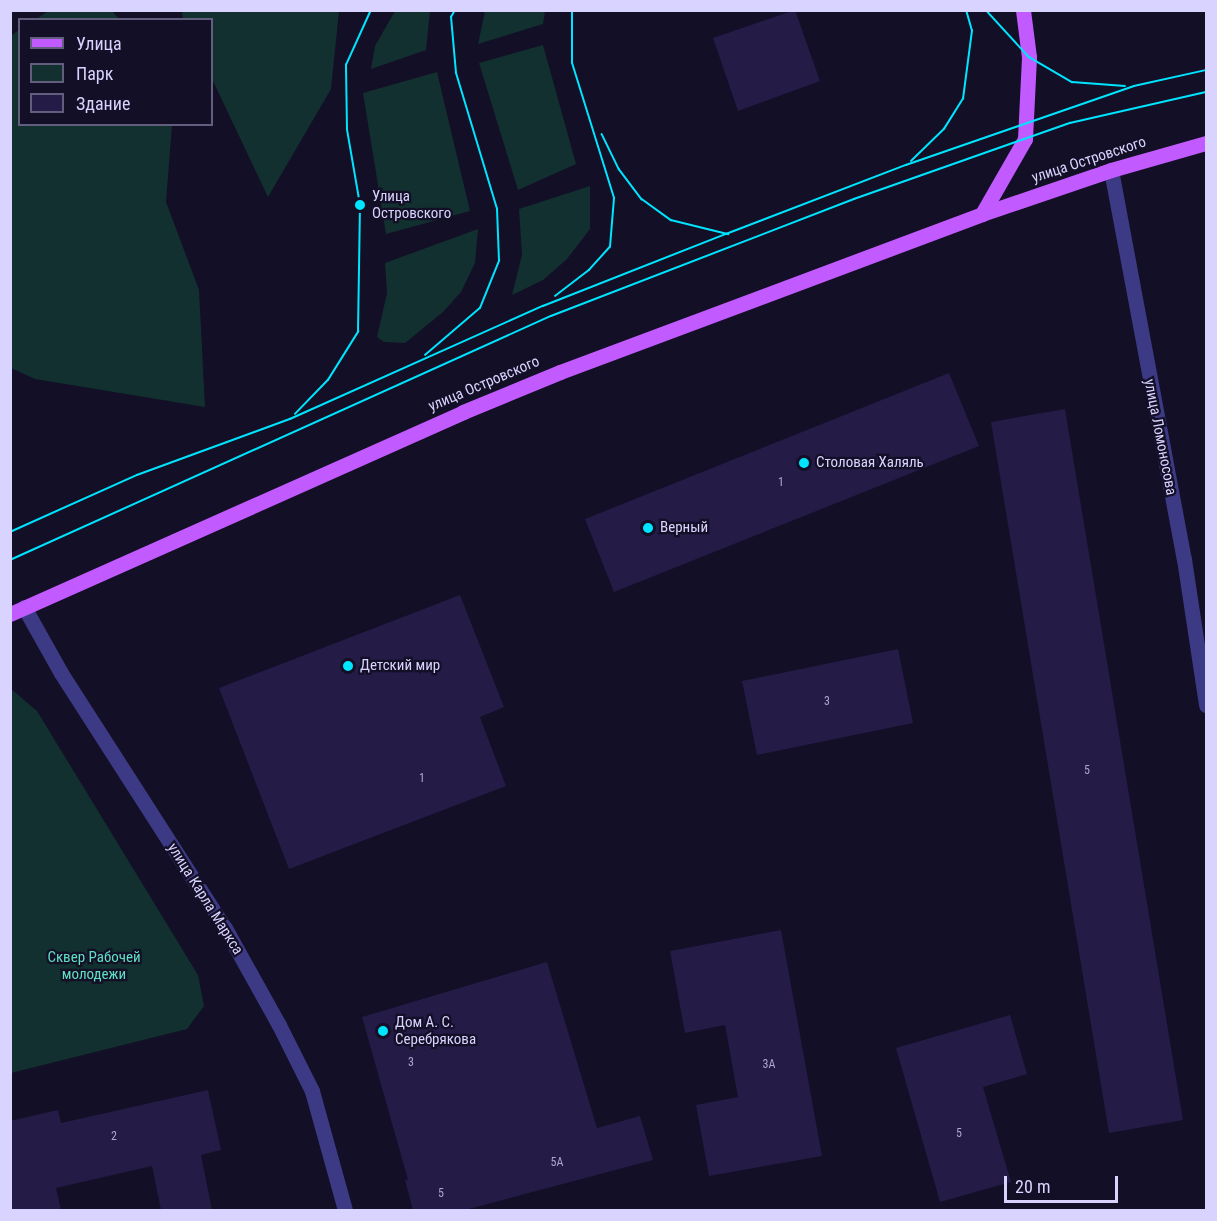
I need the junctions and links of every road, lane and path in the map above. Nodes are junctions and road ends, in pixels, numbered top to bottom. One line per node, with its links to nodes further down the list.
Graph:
1 (1023, 10): 4 (main road, улица Островского)
2 (1206, 143): 3 (main road, улица Островского)
3 (1111, 170): 4 (main road, улица Островского); 6 (street, улица Ломоносова)
4 (982, 214): 5 (main road, улица Островского)
5 (17, 610): 7 (street, улица Карла Маркса)
6 (1206, 705)
7 (345, 1210)

